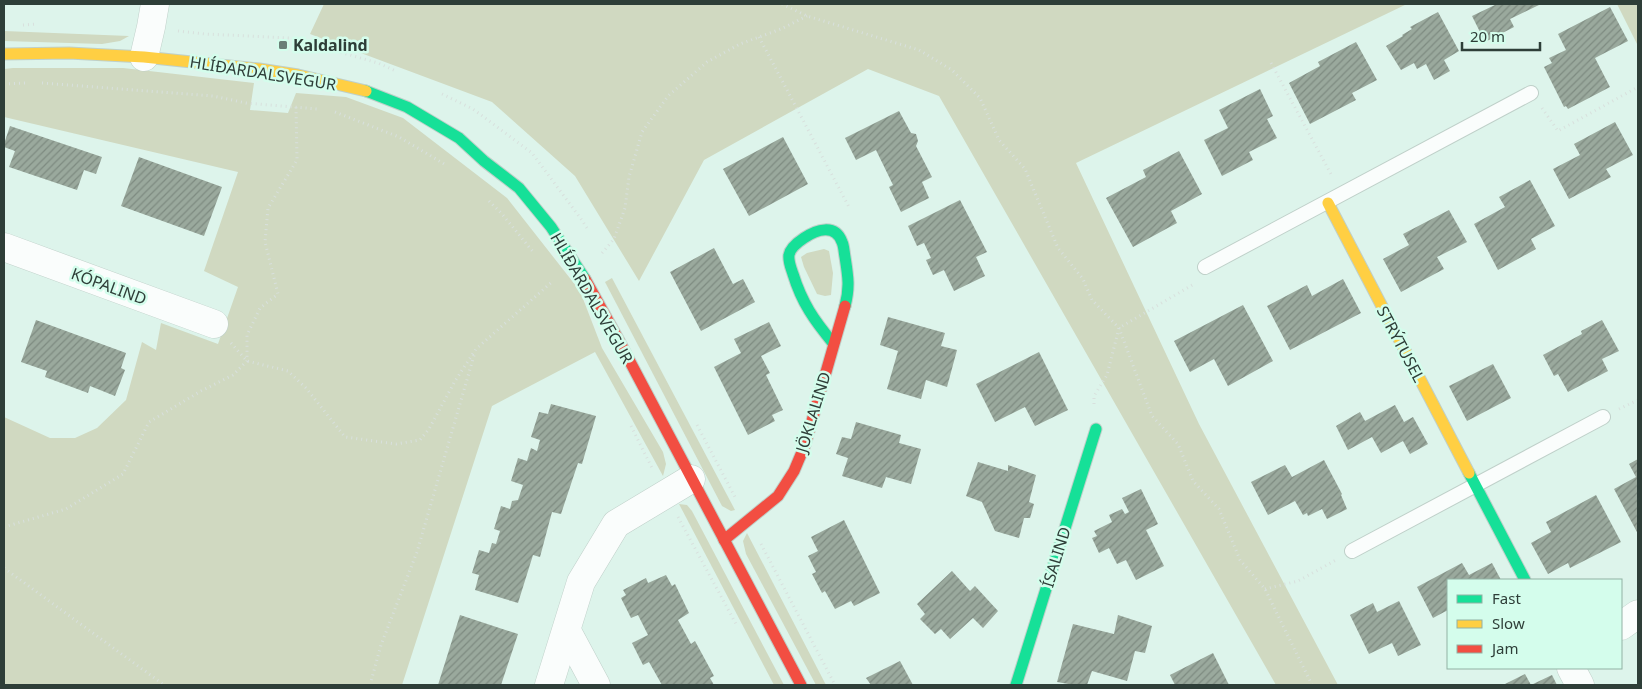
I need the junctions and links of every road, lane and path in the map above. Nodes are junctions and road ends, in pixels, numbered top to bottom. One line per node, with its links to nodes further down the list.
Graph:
1 (782, 4): 3 (path)
2 (153, 16): 8 (street); 10 (path)
3 (807, 16): 6 (path); 33 (path)
4 (46, 24): 5 (path)
5 (20, 25)
6 (759, 37): 24 (path); 26 (path)
7 (4, 54): 8 (street, HLÍÐARDALSVEGUR)
8 (144, 57): 40 (street, HLÍÐARDALSVEGUR)
9 (1271, 63): 20 (path)
10 (404, 75)
11 (39, 82): 17 (path)
12 (30, 83): 13 (path)
13 (4, 84)
14 (1638, 87): 16 (path)
15 (438, 92): 23 (path)
16 (1531, 93): 20 (lane)
17 (320, 109)
18 (327, 110): 19 (path)
19 (447, 166)
20 (1342, 194): 22 (lane)
21 (482, 195): 27 (path)
22 (1328, 203): 28 (lane); 41 (street, STRÝTUSEL)
23 (590, 233)
24 (842, 241): 34 (street, JÖKLALIND); 34 (street)
25 (4, 247): 32 (street, KÓPALIND)
26 (598, 247)
27 (536, 256)
28 (1205, 267): 33 (path)
29 (550, 276): 30 (path)
30 (554, 281): 31 (path); 35 (path)
31 (558, 289)
32 (214, 324): 35 (path)
33 (1119, 328): 39 (path); 48 (path)
34 (834, 343): 43 (street, JÖKLALIND)
35 (476, 349): 55 (path)
36 (1603, 417): 41 (lane)
37 (627, 419): 42 (path)
38 (693, 419): 43 (path)
39 (1096, 429): 60 (street, ÍSALIND)
40 (691, 479): 42 (street); 44 (street, HLÍÐARDALSVEGUR)
41 (1475, 486): 45 (lane); 47 (street, STRÝTUSEL)
42 (666, 494): 50 (path); 52 (street)
43 (748, 520): 44 (street, JÖKLALIND); 59 (path)
44 (724, 540): 58 (street, HLÍÐARDALSVEGUR)
45 (1352, 551): 48 (path)
46 (4, 568): 54 (path)
47 (1524, 579)
48 (1265, 589): 61 (path)
49 (1638, 614): 51 (street)
50 (736, 624)
51 (1622, 625)
52 (567, 631): 56 (street); 57 (street)
53 (1572, 669): 62 (street)
54 (164, 685)
55 (370, 685)
56 (549, 685)
57 (596, 685)
58 (801, 685)
59 (835, 685)
60 (1016, 685)
61 (1312, 685)
62 (1580, 685)

